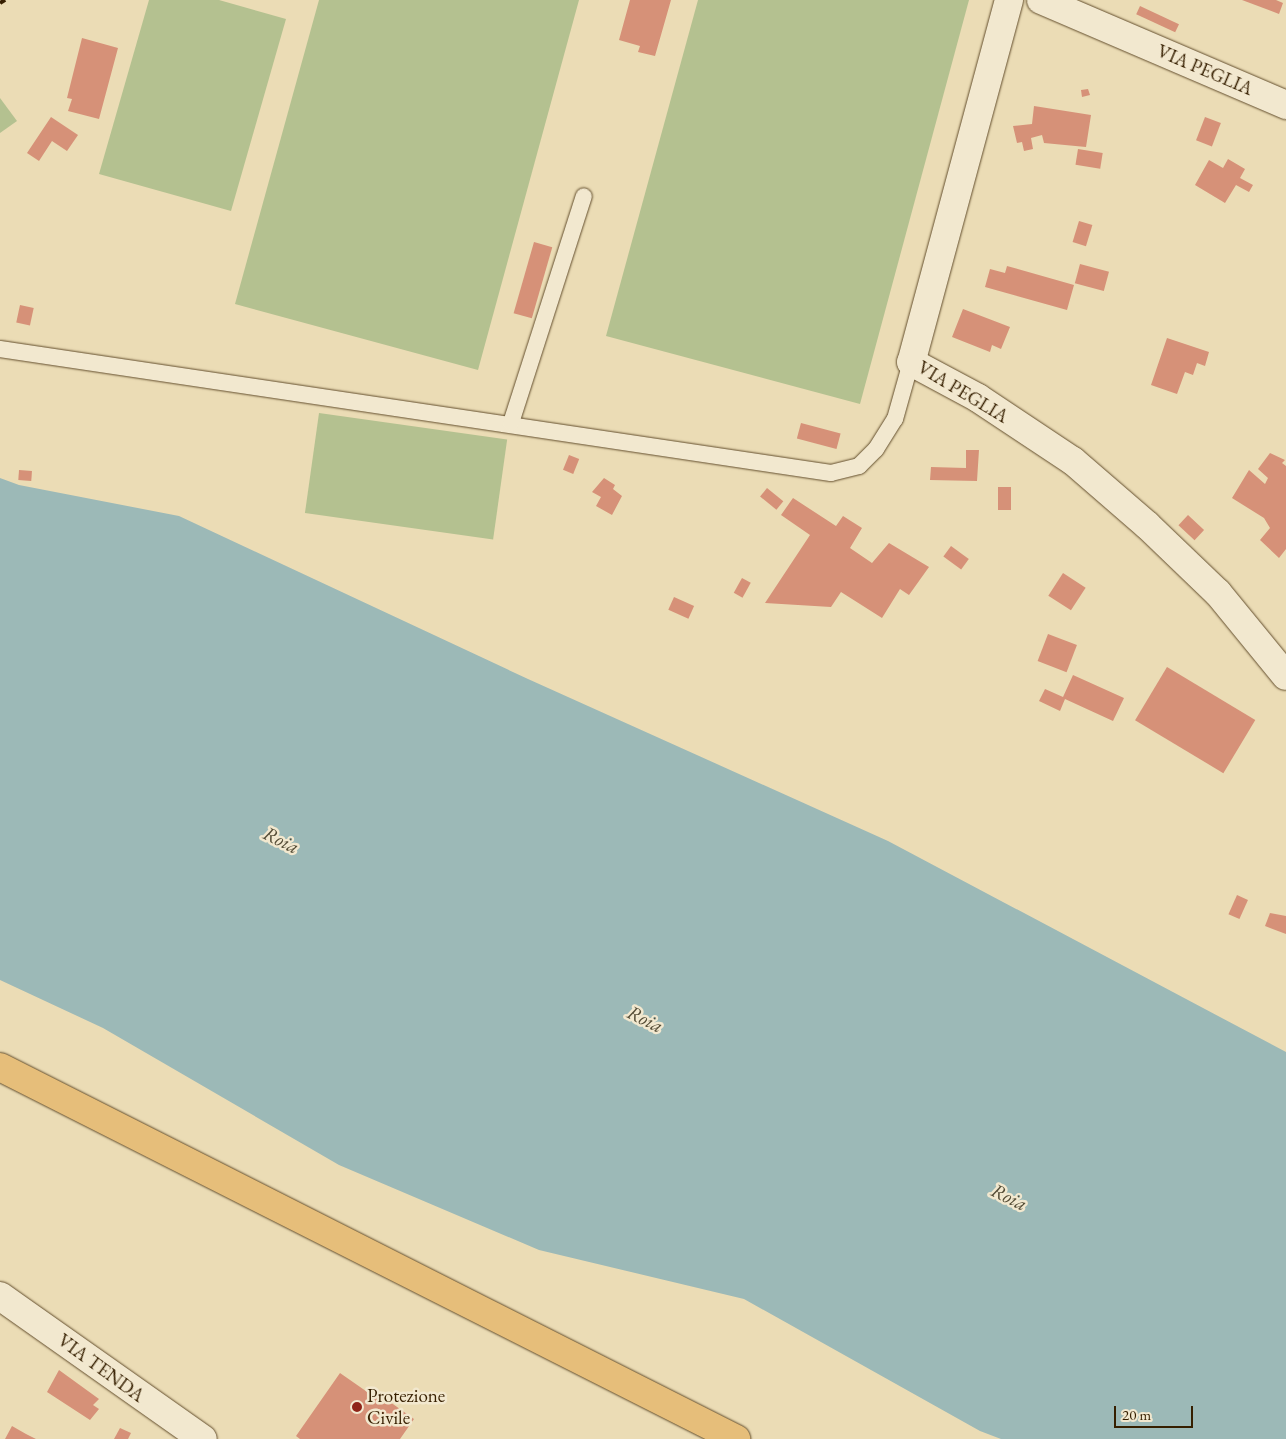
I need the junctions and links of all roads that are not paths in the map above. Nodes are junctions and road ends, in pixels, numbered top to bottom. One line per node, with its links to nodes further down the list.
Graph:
1 (1009, 0): 6 (street, VIA PEGLIA)
2 (1041, 0): 3 (street, VIA PEGLIA)
3 (1286, 105)
4 (584, 196): 7 (lane)
5 (0, 349): 7 (lane)
6 (911, 362): 7 (lane); 8 (street, VIA PEGLIA)
7 (511, 423)
8 (1286, 676)
9 (0, 1067): 12 (main road)
10 (0, 1296): 11 (street, VIA TENDA)
11 (203, 1439)
12 (736, 1439)

